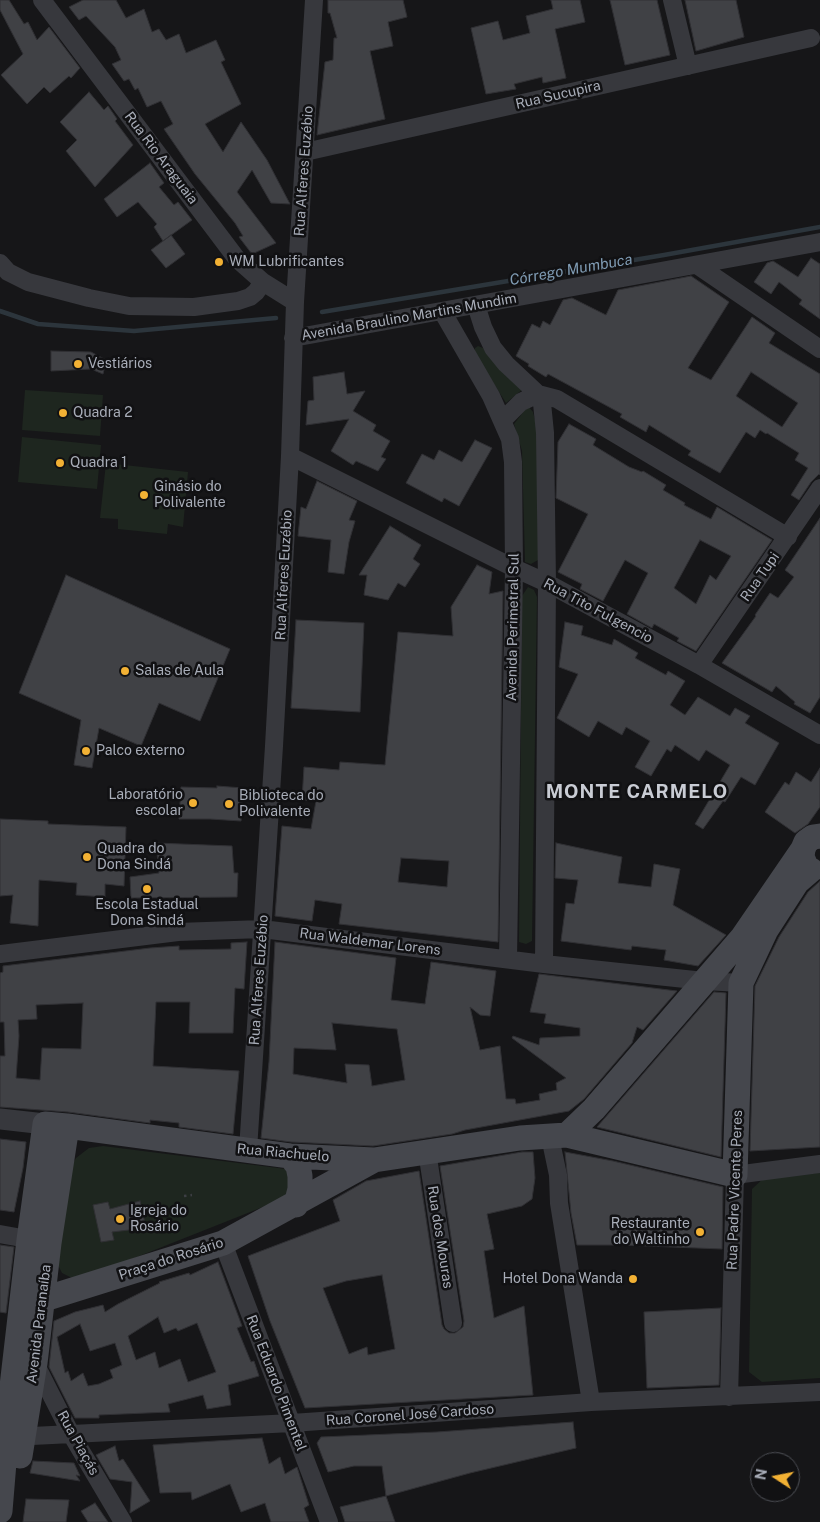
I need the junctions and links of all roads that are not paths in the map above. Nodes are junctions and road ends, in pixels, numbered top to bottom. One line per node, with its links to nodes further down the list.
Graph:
1 (42, 0): 10 (street, Rua Rio Araguaia)
2 (314, 0): 6 (street, Rua Alferes Euzébio)
3 (672, 0): 5 (street)
4 (811, 38): 5 (street, Rua Sucupira)
5 (688, 66): 6 (street, Rua Sucupira)
6 (305, 152): 11 (street, Rua Alferes Euzébio)
7 (820, 242): 9 (street, Avenida Braulino Martins Mundim)
8 (0, 263): 10 (street)
9 (697, 265): 12 (street, Avenida Braulino Martins Mundim); 15 (street)
10 (263, 282): 11 (street, Rua Rio Araguaia)
11 (295, 302): 14 (street, Rua Alferes Euzébio)
12 (476, 305): 13 (street, Avenida Braulino Martins Mundim); 16 (street)
13 (442, 311): 14 (street, Avenida Braulino Martins Mundim); 17 (street, Avenida Perimetral Sul)
14 (294, 338): 18 (street, Rua Alferes Euzébio)
15 (820, 349)
16 (538, 394): 17 (street); 20 (street); 22 (street)
17 (502, 421): 21 (street, Avenida Perimetral Sul)
18 (290, 456): 21 (street, Rua Tito Fulgencio); 26 (street, Rua Alferes Euzébio)
19 (820, 488): 20 (street, Rua Tupi)
20 (788, 538): 23 (street, Rua Tupi)
21 (514, 568): 22 (street, Rua Tito Fulgencio); 28 (street, Avenida Perimetral Sul)
22 (547, 583): 23 (street, Rua Tito Fulgencio); 29 (street)
23 (699, 665): 24 (street, Rua Tito Fulgencio)
24 (820, 735)
25 (815, 849): 30 (main road); 31 (main road)
26 (262, 929): 27 (street, Rua Waldemar Lorens); 28 (street, Rua Waldemar Lorens); 35 (street, Rua Alferes Euzébio)
27 (0, 954)
28 (508, 959): 29 (street, Rua Waldemar Lorens)
29 (544, 964): 30 (street, Rua Waldemar Lorens)
30 (704, 981): 31 (street, Rua Waldemar Lorens); 34 (main road)
31 (741, 983): 40 (main road, Rua Padre Vicente Peres)
32 (0, 1119): 33 (street, Rua Riachuelo)
33 (56, 1125): 35 (main road, Rua Riachuelo); 43 (main road, Avenida Paranaíba)
34 (558, 1136): 36 (main road, Rua Riachuelo); 40 (main road, Rua Riachuelo); 50 (street)
35 (248, 1150): 37 (main road, Rua Riachuelo)
36 (427, 1151): 38 (main road, Rua Riachuelo); 46 (street, Rua dos Mouras)
37 (290, 1156): 38 (main road, Rua Riachuelo); 41 (main road)
38 (374, 1160): 41 (main road, Praça do Rosário)
39 (820, 1164): 40 (street)
40 (735, 1174): 49 (street, Rua Padre Vicente Peres)
41 (296, 1205): 44 (main road, Praça do Rosário)
42 (0, 1234): 43 (street)
43 (39, 1241): 45 (main road, Avenida Paranaíba)
44 (223, 1243): 45 (main road, Praça do Rosário); 51 (street, Rua Eduardo Pimentel)
45 (31, 1301): 47 (main road, Avenida Paranaíba); 53 (main road, Avenida Paranaíba)
46 (453, 1323)
47 (35, 1363): 52 (street, Rua Piaçás); 53 (main road, Avenida Paranaíba)
48 (820, 1392): 49 (street, Rua Coronel José Cardoso)
49 (729, 1397): 50 (street, Rua Coronel José Cardoso)
50 (591, 1402): 51 (street, Rua Coronel José Cardoso)
51 (292, 1423): 52 (street, Rua Coronel José Cardoso); 57 (street, Rua Eduardo Pimentel)
52 (71, 1434): 53 (street, Rua Coronel José Cardoso); 56 (street, Rua Piaçás)
53 (10, 1437): 54 (main road, Avenida Paranaíba); 55 (main road, Avenida Paranaíba)
54 (0, 1511)
55 (8, 1522)
56 (123, 1522)
57 (329, 1522)

